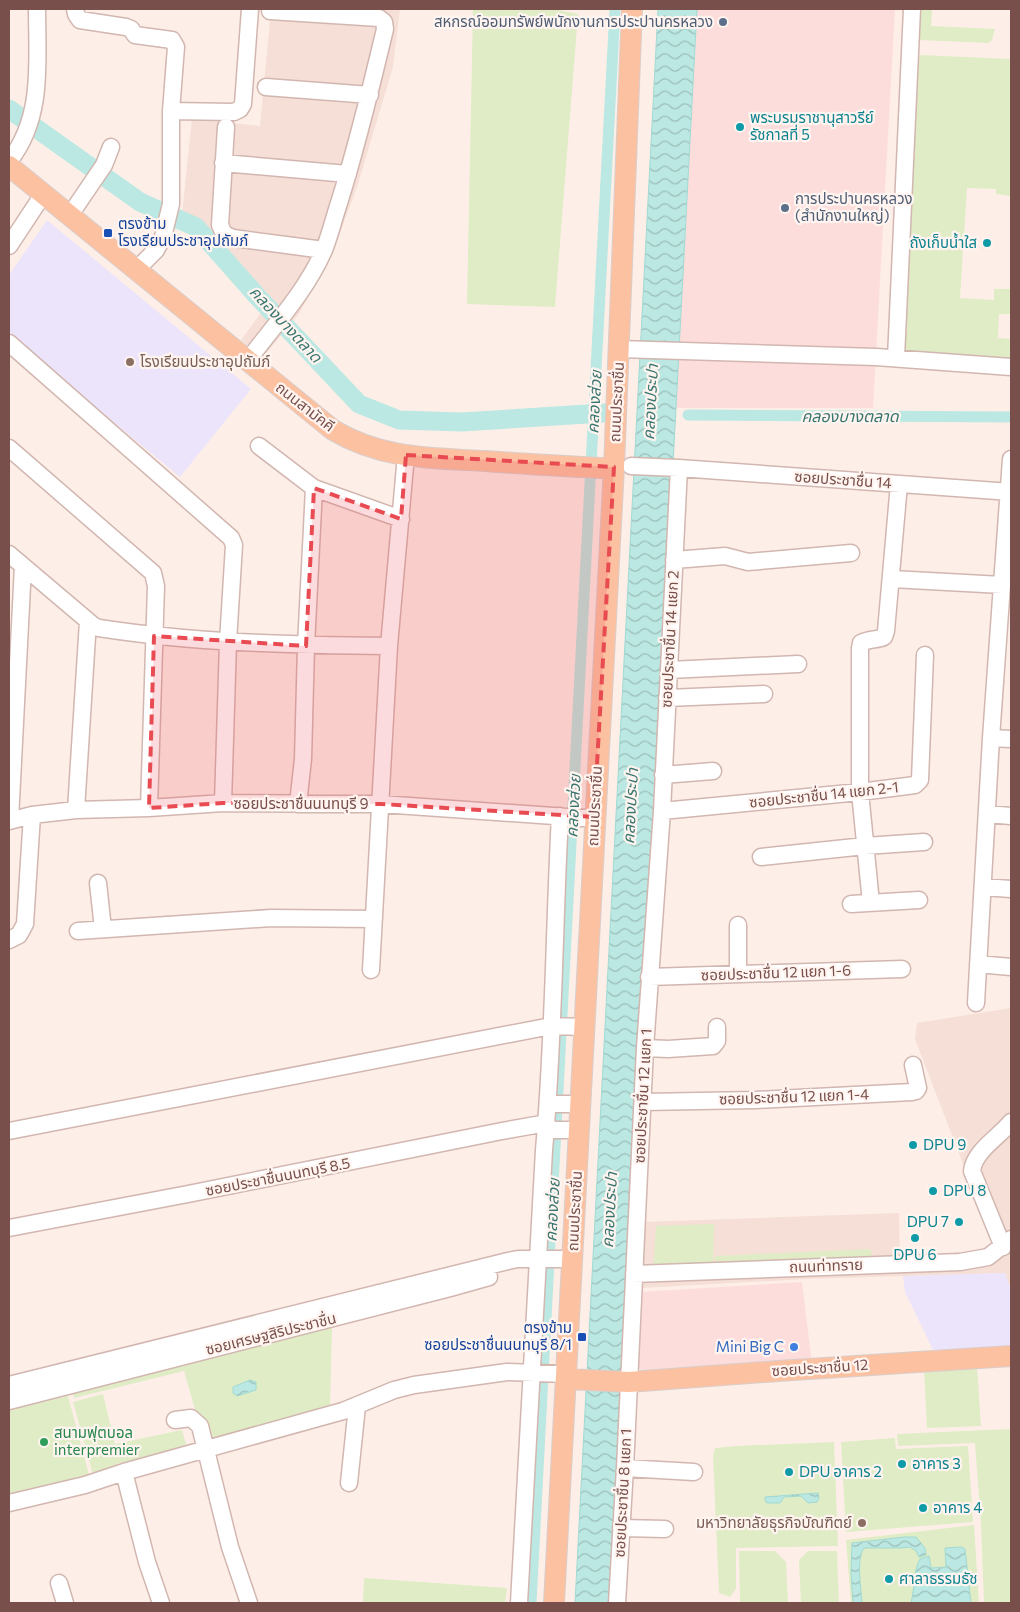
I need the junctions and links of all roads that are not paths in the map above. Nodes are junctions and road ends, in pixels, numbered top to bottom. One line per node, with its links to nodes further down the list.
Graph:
1 (36, 9): 12 (street)
2 (75, 9): 9 (street)
3 (250, 9): 9 (street)
4 (632, 9): 22 (main road, ถนนประชาชื่น)
5 (912, 9): 24 (street)
6 (270, 11): 8 (street)
7 (266, 87): 8 (street)
8 (370, 95): 15 (street)
9 (171, 111): 20 (street)
10 (226, 127): 13 (street)
11 (111, 147): 17 (street)
12 (9, 161)
13 (223, 163): 15 (street); 19 (street)
14 (9, 166): 16 (main road, ถนนสามัคคี)
15 (348, 174): 19 (street)
16 (44, 193): 17 (main road, ถนนสามัคคี); 18 (street)
17 (70, 215): 20 (main road, ถนนสามัคคี)
18 (9, 246)
19 (324, 250): 23 (street)
20 (136, 270): 28 (main road, ถนนสามัคคี)
21 (9, 343): 44 (street)
22 (626, 349): 24 (street); 30 (main road, ถนนประชาชื่น)
23 (255, 350)
24 (896, 358): 25 (street)
25 (1011, 367)
26 (259, 446): 33 (street)
27 (9, 448): 43 (street)
28 (406, 456): 30 (main road, ถนนสามัคคี); 35 (street)
29 (1011, 459): 34 (street)
30 (615, 467): 31 (street, ซอยประชาชื่น 14); 67 (main road, ถนนประชาชื่น)
31 (677, 468): 32 (street, ซอยประชาชื่น 14); 38 (street, ซอยประชาชื่น 14 แยก 2)
32 (899, 484): 34 (street, ซอยประชาชื่น 14); 40 (street)
33 (314, 488): 35 (street); 45 (street)
34 (1010, 492): 41 (street)
35 (402, 519): 46 (street)
36 (851, 553): 38 (street)
37 (9, 554): 39 (street)
38 (674, 560): 49 (street, ซอยประชาชื่น 14 แยก 2)
39 (23, 566): 42 (street); 68 (street)
40 (892, 579): 41 (street); 56 (street)
41 (1002, 585): 52 (street)
42 (88, 621): 43 (street); 61 (street)
43 (154, 636): 44 (street); 60 (street)
44 (228, 642): 45 (street); 57 (street)
45 (306, 646): 46 (street); 58 (street)
46 (390, 646): 59 (street)
47 (925, 655): 56 (street, ซอยประชาชื่น 14 แยก 2-1)
48 (798, 664): 49 (street)
49 (669, 670): 51 (street, ซอยประชาชื่น 14 แยก 2)
50 (764, 694): 51 (street)
51 (667, 698): 55 (street, ซอยประชาชื่น 14 แยก 2)
52 (991, 738): 53 (street); 63 (street)
53 (1011, 739)
54 (713, 770): 55 (street)
55 (664, 775): 62 (street, ซอยประชาชื่น 14 แยก 2)
56 (860, 792): 62 (street, ซอยประชาชื่น 14 แยก 2-1); 70 (street)
57 (222, 803): 58 (street, ซอยประชาชื่นนนทบุรี 9); 60 (street, ซอยประชาชื่นนนทบุรี 9)
58 (298, 804): 59 (street, ซอยประชาชื่นนนทบุรี 9)
59 (381, 804): 65 (street, ซอยประชาชื่นนนทบุรี 9); 78 (street)
60 (149, 808): 61 (street, ซอยประชาชื่นนนทบุรี 9)
61 (76, 810): 64 (street, ซอยประชาชื่นนนทบุรี 9)
62 (662, 810): 88 (street, ซอยประชาชื่น 12 แยก 1)
63 (987, 814): 66 (street); 73 (street)
64 (32, 815): 68 (street, ซอยประชาชื่นนนทบุรี 9); 82 (street)
65 (562, 816): 67 (street, ซอยประชาชื่นนนทบุรี 9); 90 (street)
66 (1011, 816)
67 (588, 818): 91 (main road, ถนนประชาชื่น)
68 (10, 821)
69 (924, 842): 70 (street)
70 (865, 846): 71 (street); 76 (street)
71 (761, 857)
72 (98, 883): 80 (street)
73 (983, 887): 74 (street); 83 (street)
74 (1011, 889)
75 (919, 900): 76 (street)
76 (871, 903): 77 (street)
77 (851, 904)
78 (374, 919): 80 (street); 85 (street)
79 (738, 925): 87 (street)
80 (103, 929): 81 (street)
81 (78, 930)
82 (9, 940)
83 (978, 964): 84 (street); 89 (street)
84 (1011, 967)
85 (371, 970)
86 (902, 970): 87 (street, ซอยประชาชื่น 12 แยก 1-6)
87 (738, 974): 88 (street, ซอยประชาชื่น 12 แยก 1-6)
88 (649, 977): 93 (street, ซอยประชาชื่น 12 แยก 1)
89 (976, 1003)
90 (552, 1026): 91 (street); 96 (street); 99 (street)
91 (578, 1027): 96 (main road, ถนนประชาชื่น)
92 (717, 1027): 93 (street)
93 (645, 1048): 95 (street, ซอยประชาชื่น 12 แยก 1)
94 (913, 1065): 95 (street, ซอยประชาชื่น 12 แยก 1-4)
95 (643, 1102): 103 (street, ซอยประชาชื่น 12 แยก 1)
96 (562, 1104): 98 (main road, ถนนประชาชื่น); 98 (street)
97 (1011, 1122): 101 (street)
98 (558, 1129): 100 (street, ซอยประชาชื่นนนทบุรี 8.5); 102 (main road, ถนนประชาชื่น); 102 (street)
99 (9, 1131)
100 (9, 1228)
101 (1007, 1243): 103 (street, ถนนท่าทราย)
102 (548, 1259): 105 (main road, ถนนประชาชื่น); 105 (street); 107 (street, ซอยเศรษฐสิริประชาชื่น); 108 (street, ซอยเศรษฐสิริประชาชื่น)
103 (634, 1274): 106 (street, ซอยประชาชื่น 12 แยก 1)
104 (1011, 1356): 106 (main road, ซอยประชาชื่น 12)
105 (555, 1375): 106 (main road, ซอยประชาชื่น 12); 109 (street); 123 (street); 124 (main road, ถนนประชาชื่น)
106 (628, 1382): 112 (street, ซอยประชาชื่น 8 แยก 1)
107 (9, 1385)
108 (9, 1401)
109 (357, 1406): 111 (street); 115 (street)
110 (175, 1420): 111 (street)
111 (207, 1449): 113 (street); 122 (street)
112 (625, 1468): 114 (street); 117 (street, ซอยประชาชื่น 8 แยก 1)
113 (124, 1472): 116 (street); 121 (street)
114 (694, 1472)
115 (349, 1483)
116 (9, 1503)
117 (621, 1528): 118 (street); 125 (street, ซอยประชาชื่น 8 แยก 1)
118 (664, 1528)
119 (59, 1583): 120 (street)
120 (65, 1603)
121 (161, 1603)
122 (249, 1603)
123 (519, 1603)
124 (554, 1603)
125 (617, 1603)

